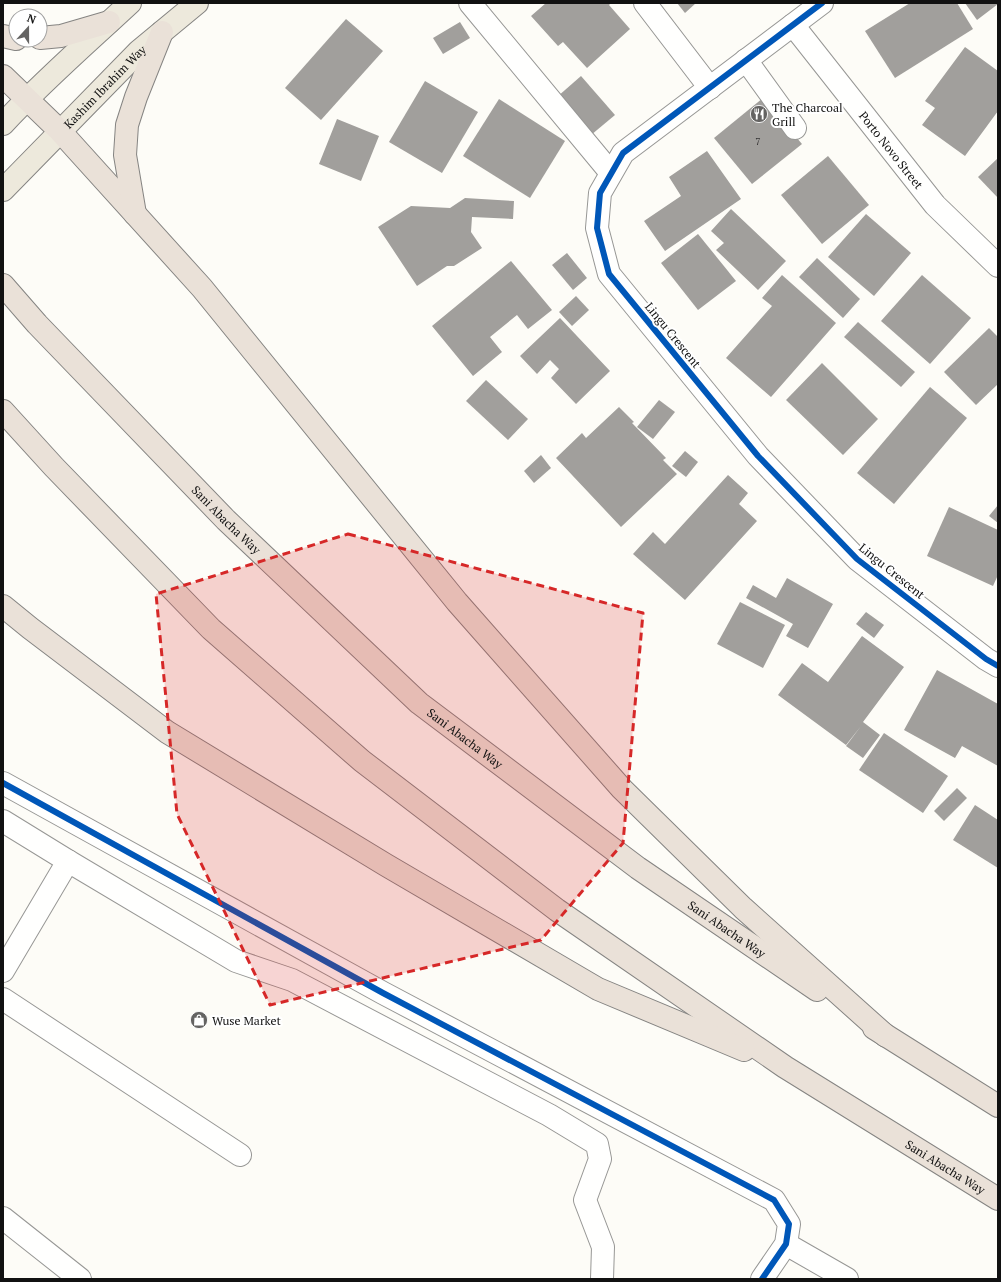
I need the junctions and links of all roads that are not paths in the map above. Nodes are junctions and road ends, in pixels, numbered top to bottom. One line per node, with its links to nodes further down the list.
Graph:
1 (130, 3): 6 (main road)
2 (197, 3): 8 (main road, Kashim Ibrahim Way)
3 (470, 3): 17 (street)
4 (644, 3): 12 (street)
5 (822, 3): 7 (street, Lingu Crescent)
6 (109, 22): 9 (highway); 13 (main road)
7 (793, 25): 10 (street, Lingu Crescent); 20 (street, Porto Novo Street)
8 (162, 32): 16 (main road, Kashim Ibrahim Way); 19 (highway)
9 (48, 37)
10 (746, 60): 12 (street, Lingu Crescent); 15 (street)
11 (3, 76): 13 (highway)
12 (710, 88): 17 (street, Lingu Crescent)
13 (26, 99): 14 (main road); 16 (highway)
14 (3, 124)
15 (795, 128)
16 (60, 131): 18 (main road, Kashim Ibrahim Way); 19 (highway)
17 (611, 173): 24 (street, Lingu Crescent)
18 (10, 182)
19 (135, 214): 30 (highway)
20 (998, 266)
21 (3, 285): 30 (highway, Sani Abacha Way)
22 (3, 411): 31 (highway, Sani Abacha Way)
23 (3, 606): 31 (highway)
24 (998, 666)
25 (3, 783): 36 (street)
26 (3, 820): 27 (street)
27 (68, 861): 28 (street); 38 (street)
28 (3, 971)
29 (3, 999): 33 (street)
30 (886, 1036): 32 (highway, Sani Abacha Way)
31 (785, 1067): 34 (highway, Sani Abacha Way)
32 (998, 1106)
33 (240, 1154)
34 (998, 1199)
35 (3, 1218): 37 (street)
36 (786, 1244): 39 (street); 40 (street)
37 (80, 1279)
38 (602, 1279)
39 (762, 1279)
40 (847, 1279)

